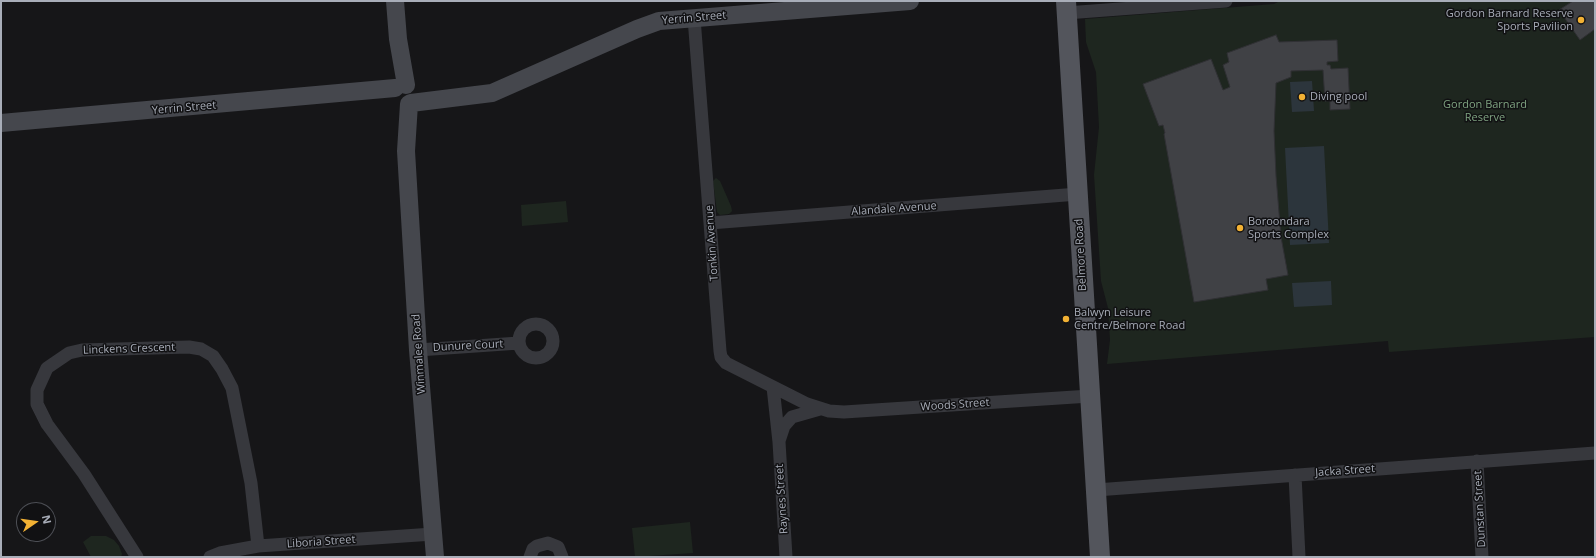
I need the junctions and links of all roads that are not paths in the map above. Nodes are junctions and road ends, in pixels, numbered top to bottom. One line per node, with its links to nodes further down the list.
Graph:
1 (395, 1): 6 (street, Winmalee Road)
2 (910, 1): 5 (street, Yerrin Street)
3 (1226, 1): 4 (street)
4 (1066, 7): 8 (main road, Belmore Road)
5 (694, 18): 6 (street, Yerrin Street); 9 (street, Tonkin Avenue)
6 (402, 95): 7 (street, Yerrin Street); 11 (street, Winmalee Road)
7 (1, 123)
8 (1078, 194): 9 (street, Alandale Avenue); 13 (main road, Belmore Road)
9 (710, 223): 12 (street, Tonkin Avenue)
10 (519, 343): 11 (street, Dunure Court)
11 (418, 350): 20 (street, Winmalee Road)
12 (773, 387): 14 (street, Tonkin Avenue); 15 (street, Raynes Street)
13 (1090, 396): 14 (street, Woods Street); 19 (main road, Belmore Road)
14 (820, 409): 15 (street, Raynes Street)
15 (779, 442): 27 (street, Raynes Street)
16 (1595, 453): 17 (street, Jacka Street)
17 (1477, 461): 18 (street, Jacka Street); 30 (street, Dunstan Street)
18 (1294, 475): 19 (street, Jacka Street); 29 (street)
19 (1096, 490): 28 (main road, Belmore Road)
20 (433, 534): 21 (street, Liboria Street); 24 (street, Winmalee Road)
21 (258, 546): 22 (street, Linckens Crescent); 23 (street, Liboria Street)
22 (137, 557)
23 (210, 557)
24 (435, 557)
25 (530, 557): 26 (street)
26 (562, 557)
27 (786, 557)
28 (1100, 557)
29 (1299, 557)
30 (1482, 557)

